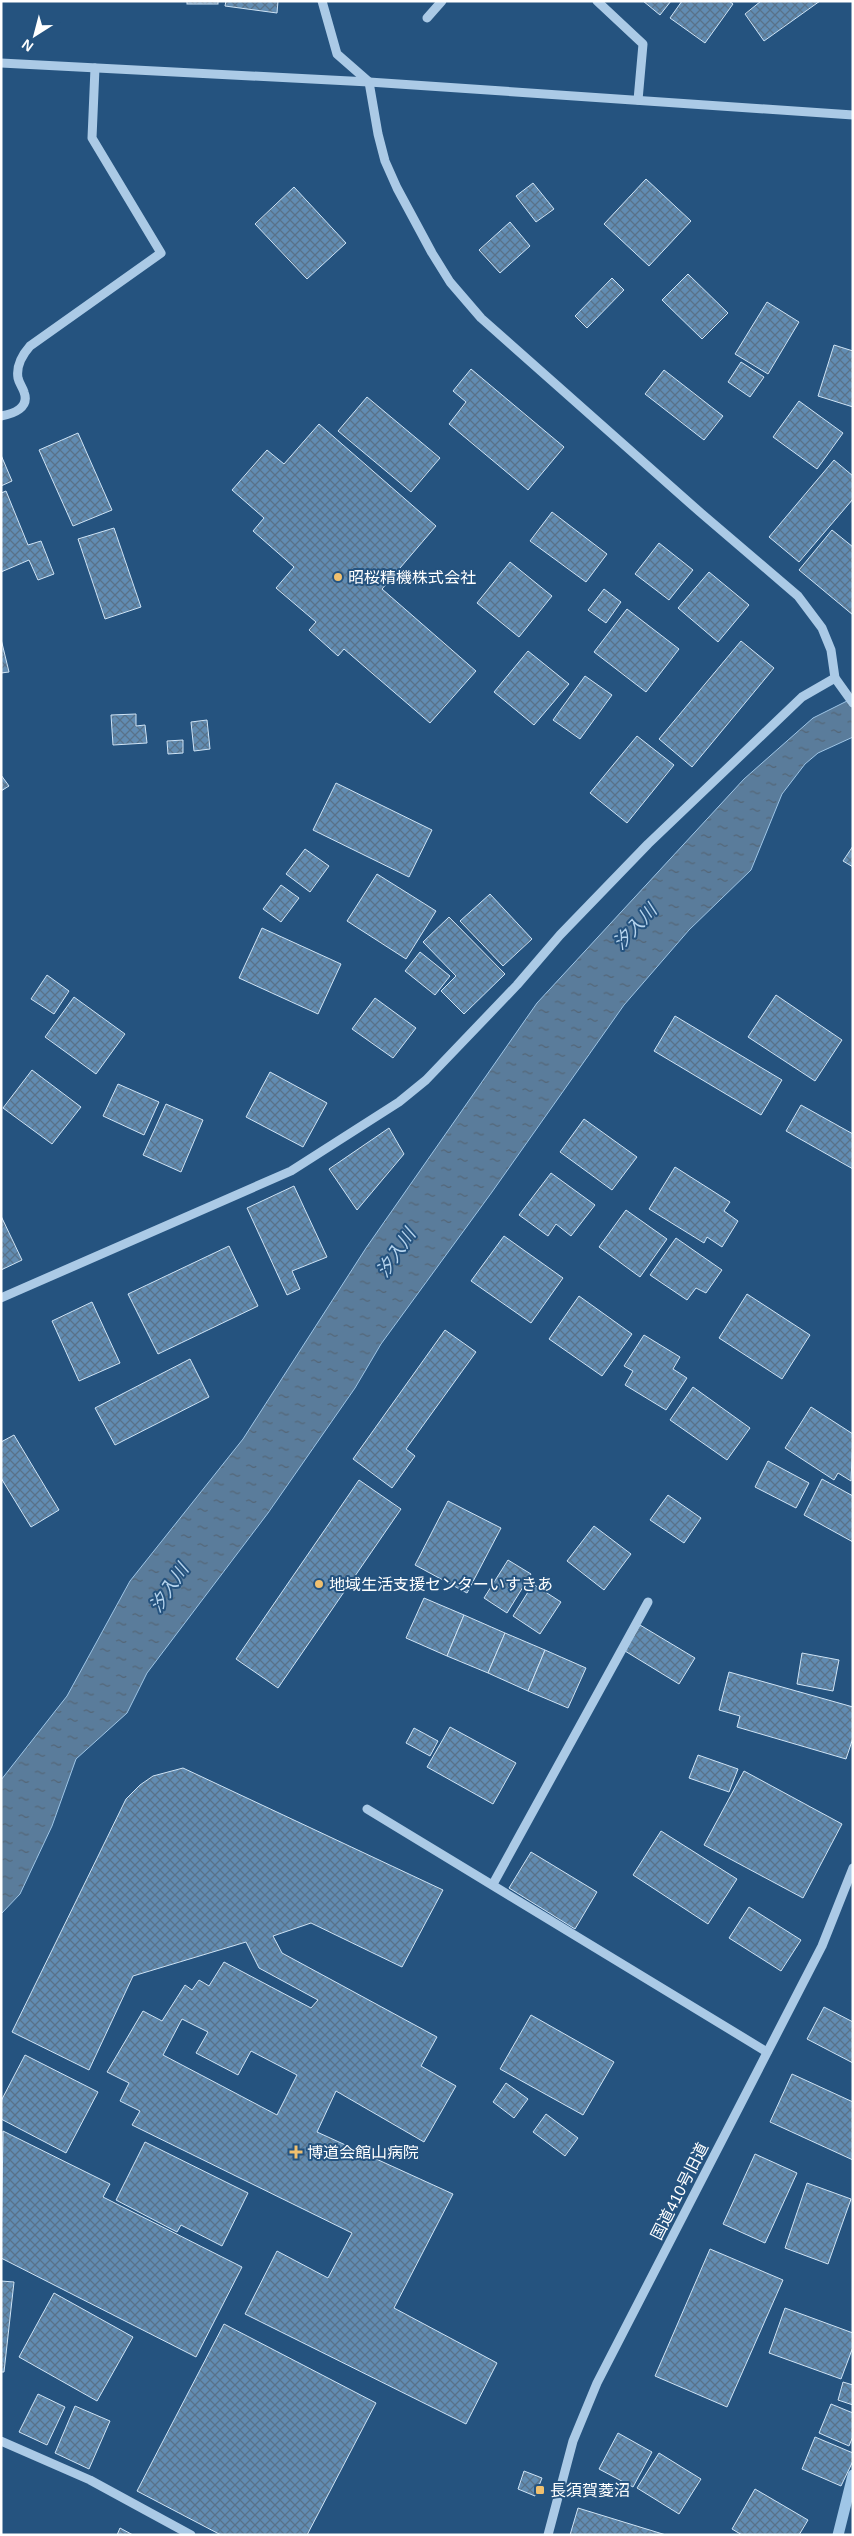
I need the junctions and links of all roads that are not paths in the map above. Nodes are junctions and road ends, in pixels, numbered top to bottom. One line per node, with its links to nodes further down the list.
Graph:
1 (322, 1): 7 (street)
2 (442, 1): 4 (street)
3 (597, 1): 8 (street)
4 (427, 18)
5 (1, 63): 6 (street)
6 (95, 68): 7 (street); 10 (street)
7 (369, 82): 8 (street); 11 (street)
8 (638, 100): 9 (street)
9 (853, 115)
10 (1, 416)
11 (835, 678): 12 (street); 13 (street)
12 (853, 703)
13 (1, 1298)
14 (648, 1602): 17 (street)
15 (367, 1809): 17 (street)
16 (853, 1868): 18 (street, 国道410号旧道)
17 (494, 1884): 18 (street)
18 (767, 2052): 21 (street, 国道410号旧道)
19 (1, 2440): 20 (street)
20 (191, 2535)
21 (548, 2535)

